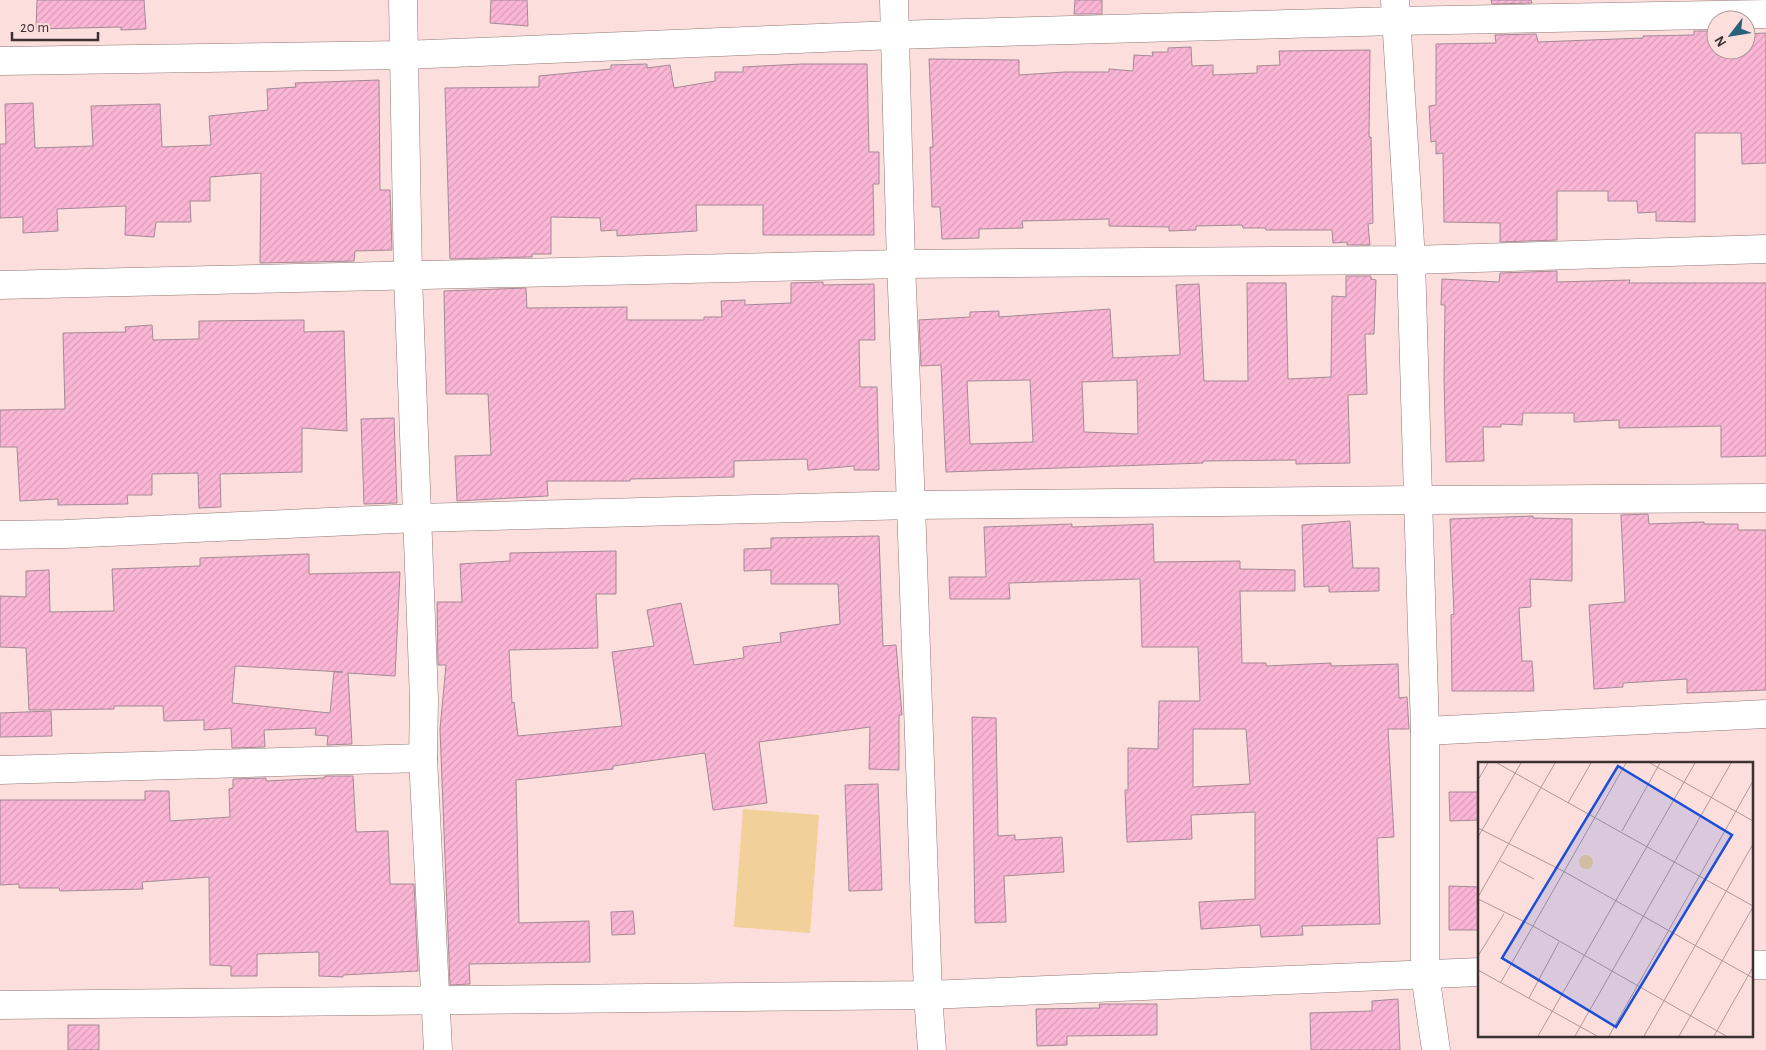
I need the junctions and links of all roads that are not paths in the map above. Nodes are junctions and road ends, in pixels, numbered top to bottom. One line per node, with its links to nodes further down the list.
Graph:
1 (403, 0): 6 (street)
2 (894, 0): 5 (street)
3 (1395, 11): 4 (street); 5 (street); 9 (street)
4 (1766, 14)
5 (894, 34): 6 (street); 10 (street)
6 (403, 55): 7 (street); 11 (street)
7 (0, 61)
8 (1766, 249): 9 (street)
9 (1411, 260): 10 (street); 14 (street)
10 (901, 264): 11 (street); 15 (street)
11 (408, 276): 12 (street); 16 (street)
12 (0, 285)
13 (1766, 498): 14 (street)
14 (1418, 500): 15 (street); 19 (street)
15 (911, 505): 16 (street); 24 (street)
16 (416, 518): 17 (street); 20 (street)
17 (0, 534)
18 (1766, 714): 19 (street)
19 (1425, 731): 23 (street)
20 (423, 758): 21 (street); 25 (street)
21 (0, 770)
22 (1478, 972): 23 (street)
23 (1424, 974): 24 (street); 29 (street)
24 (928, 995): 25 (street); 28 (street)
25 (435, 999): 26 (street); 27 (street)
26 (0, 1005)
27 (438, 1050)
28 (932, 1050)
29 (1436, 1050)

